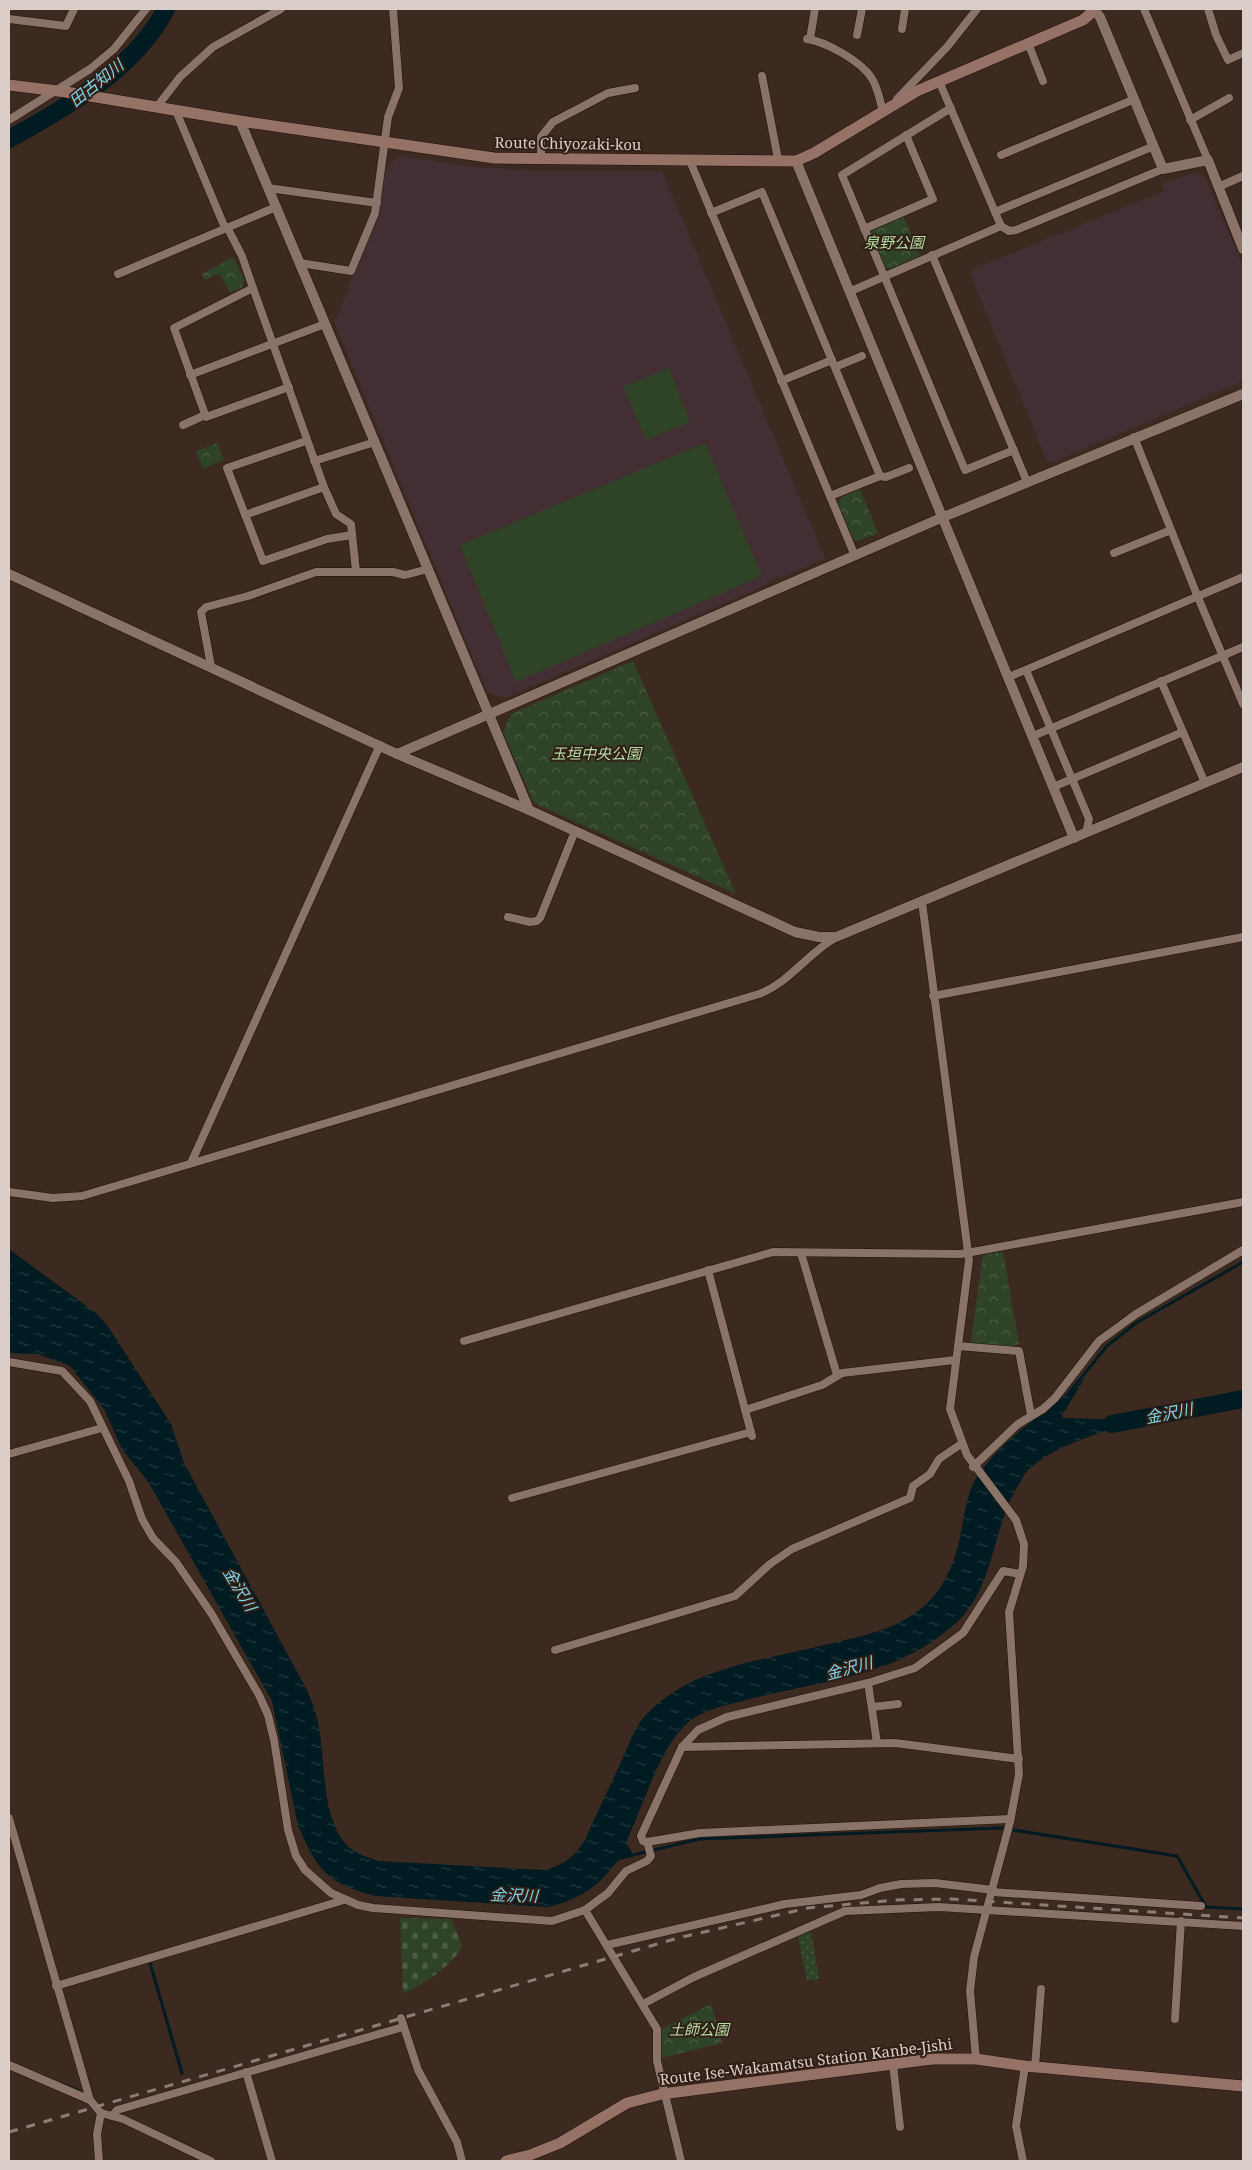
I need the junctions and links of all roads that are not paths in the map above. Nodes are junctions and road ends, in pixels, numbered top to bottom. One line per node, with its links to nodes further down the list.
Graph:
1 (74, 9): 12 (street)
2 (146, 9): 22 (street)
3 (281, 9): 25 (street)
4 (393, 9): 33 (street)
5 (815, 9): 27 (street)
6 (862, 9): 14 (street)
7 (905, 9): 13 (street)
8 (977, 9): 27 (street)
9 (1093, 9): 15 (main road, Route Chiyozaki-kou); 24 (street)
10 (1144, 9): 30 (street)
11 (1208, 9): 16 (street)
12 (9, 19)
13 (902, 29)
14 (857, 35)
15 (1028, 43): 18 (main road, Route Chiyozaki-kou); 19 (street)
16 (1243, 53)
17 (762, 76): 37 (street)
18 (939, 81): 26 (street); 27 (main road, Route Chiyozaki-kou)
19 (1043, 81)
20 (9, 85): 22 (main road, Route Chiyozaki-kou)
21 (635, 88): 36 (street)
22 (53, 90): 25 (main road, Route Chiyozaki-kou); 29 (street)
23 (1229, 98): 30 (street)
24 (1135, 99): 34 (street); 35 (street)
25 (156, 108): 28 (main road, Route Chiyozaki-kou)
26 (951, 108): 32 (street); 47 (street)
27 (885, 110): 40 (main road, Route Chiyozaki-kou)
28 (176, 111): 31 (main road, Route Chiyozaki-kou); 50 (street)
29 (9, 120)
30 (1190, 120): 38 (street)
31 (240, 121): 33 (main road, Route Chiyozaki-kou); 44 (street)
32 (906, 135): 51 (street); 51 (street)
33 (386, 143): 36 (main road, Route Chiyozaki-kou); 45 (street)
34 (1154, 146): 41 (street); 47 (street)
35 (1002, 155)
36 (541, 159): 39 (main road, Route Chiyozaki-kou)
37 (778, 160): 39 (main road, Route Chiyozaki-kou); 40 (main road, Route Chiyozaki-kou)
38 (1208, 160): 41 (street); 43 (street)
39 (690, 161): 48 (street)
40 (796, 161): 58 (street)
41 (1163, 169): 49 (street)
42 (1243, 176): 43 (street)
43 (1218, 187): 52 (street)
44 (268, 188): 45 (street); 46 (street)
45 (377, 203): 54 (street)
46 (276, 207): 50 (street); 54 (street)
47 (995, 212): 49 (street)
48 (711, 213): 62 (street); 64 (street)
49 (1001, 226): 53 (street)
50 (226, 228): 55 (street); 57 (street)
51 (864, 229): 56 (street)
52 (1243, 249)
53 (932, 255): 56 (street); 72 (street)
54 (300, 263): 59 (street)
55 (118, 274)
56 (884, 276): 58 (street); 72 (street)
57 (253, 288): 60 (street); 63 (street)
58 (851, 291): 80 (street)
59 (325, 324): 60 (street); 71 (street)
60 (273, 344): 63 (street); 65 (street)
61 (862, 356): 62 (street)
62 (833, 363): 64 (street); 75 (street)
63 (190, 375): 67 (street)
64 (781, 381): 78 (street)
65 (289, 387): 67 (street); 70 (street)
66 (1243, 394): 69 (street)
67 (205, 415): 68 (street)
68 (183, 425)
69 (1134, 437): 76 (street); 81 (street)
70 (306, 442): 73 (street); 79 (street)
71 (375, 442): 73 (street); 85 (street)
72 (1014, 450): 76 (street)
73 (314, 461): 77 (street)
74 (909, 468): 75 (street)
75 (880, 476): 78 (street)
76 (1027, 482): 80 (street)
77 (324, 487): 79 (street); 82 (street)
78 (830, 496): 84 (street)
79 (245, 515): 82 (street)
80 (941, 518): 84 (street); 94 (street)
81 (1171, 530): 83 (street); 89 (street)
82 (352, 535): 86 (street)
83 (1114, 553)
84 (855, 556): 97 (street)
85 (428, 569): 86 (street); 97 (street)
86 (356, 571): 92 (street)
87 (9, 574): 92 (street)
88 (1243, 577): 89 (street)
89 (1197, 595): 91 (street); 93 (street)
90 (1243, 647): 91 (street)
91 (1223, 655): 95 (street); 96 (street)
92 (210, 666): 101 (street)
93 (1026, 670): 94 (street); 98 (street)
94 (1009, 677): 100 (street)
95 (1161, 681): 98 (street); 99 (street)
96 (1243, 704)
97 (489, 715): 102 (street); 107 (street)
98 (1051, 728): 100 (street); 104 (street)
99 (1183, 732): 104 (street); 105 (street)
100 (1034, 736): 106 (street)
101 (380, 745): 102 (street); 116 (street)
102 (397, 754): 107 (street)
103 (1243, 767): 105 (street)
104 (1072, 779): 106 (street); 109 (street)
105 (1205, 783): 109 (street)
106 (1053, 787): 110 (street)
107 (529, 810): 108 (street)
108 (574, 831): 112 (street); 113 (street)
109 (1086, 833): 110 (street)
110 (1074, 838): 111 (street)
111 (922, 902): 113 (street); 115 (street)
112 (508, 917)
113 (836, 937): 116 (street)
114 (1243, 937): 115 (street)
115 (933, 996): 120 (street)
116 (191, 1163): 117 (street)
117 (9, 1192)
118 (1243, 1202): 120 (street)
119 (1243, 1250): 129 (street)
120 (968, 1252): 121 (street); 124 (street)
121 (801, 1253): 122 (street); 127 (street)
122 (708, 1270): 123 (street); 128 (street)
123 (464, 1341)
124 (958, 1346): 125 (street); 129 (street)
125 (955, 1360): 127 (street); 131 (street)
126 (9, 1362): 130 (street)
127 (836, 1375): 128 (street)
128 (745, 1410): 134 (street)
129 (1030, 1416): 133 (street)
130 (102, 1428): 132 (street); 147 (street)
131 (962, 1444): 133 (street); 136 (street)
132 (9, 1454)
133 (973, 1467): 135 (street)
134 (512, 1498)
135 (1020, 1574): 137 (street); 142 (street)
136 (555, 1650)
137 (868, 1683): 139 (street); 141 (street)
138 (898, 1704): 139 (street)
139 (872, 1707): 140 (street)
140 (877, 1743): 141 (street); 142 (street)
141 (682, 1747): 145 (street)
142 (1020, 1759): 144 (street)
143 (9, 1818): 154 (street)
144 (1009, 1825): 145 (street); 146 (street)
145 (648, 1847): 150 (street)
146 (992, 1891): 148 (street); 149 (street); 153 (street)
147 (344, 1900): 150 (street); 154 (street)
148 (1201, 1906)
149 (988, 1909): 151 (street); 156 (street); 160 (street)
150 (586, 1910): 153 (street)
151 (1181, 1921): 152 (street); 158 (street)
152 (1243, 1926)
153 (607, 1945): 156 (street)
154 (56, 1986): 167 (street)
155 (1041, 1989): 163 (street)
156 (643, 2004): 166 (street)
157 (401, 2018): 159 (street)
158 (1175, 2019)
159 (403, 2027): 164 (street); 174 (street)
160 (976, 2058): 161 (main road, Route Ise-Wakamatsu Station Kanbe-Jishi); 163 (main road, Route Ise-Wakamatsu Station Kanbe-Jishi)
161 (893, 2064): 166 (main road, Route Ise-Wakamatsu Station Kanbe-Jishi); 170 (street)
162 (9, 2065): 167 (street)
163 (1030, 2066): 165 (main road, Route Ise-Wakamatsu Station Kanbe-Jishi); 177 (street)
164 (246, 2072): 169 (street); 173 (street)
165 (1243, 2086)
166 (667, 2094): 175 (main road, Route Ise-Wakamatsu Station Kanbe-Jishi); 176 (street)
167 (90, 2100): 168 (street)
168 (101, 2113): 169 (street); 171 (street)
169 (112, 2116): 172 (street)
170 (900, 2127)
171 (99, 2161)
172 (212, 2161)
173 (272, 2161)
174 (462, 2161)
175 (507, 2161)
176 (681, 2161)
177 (1023, 2161)

